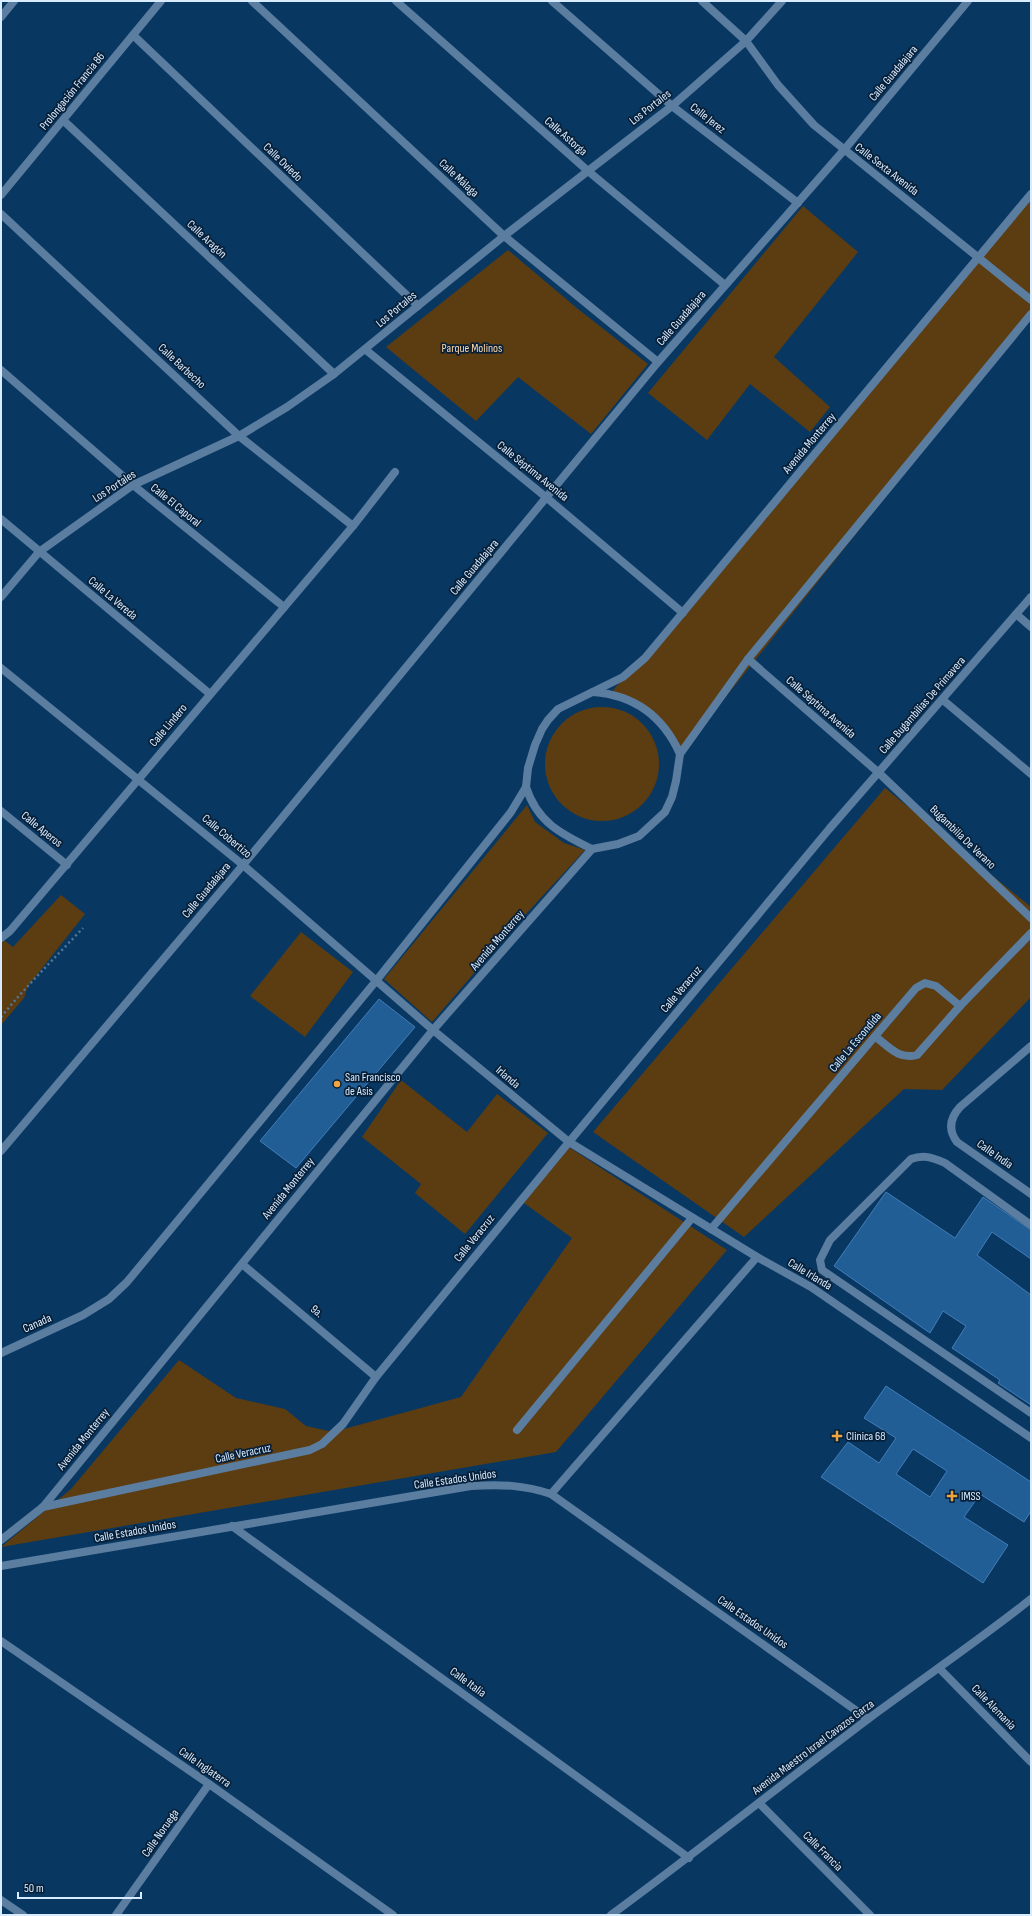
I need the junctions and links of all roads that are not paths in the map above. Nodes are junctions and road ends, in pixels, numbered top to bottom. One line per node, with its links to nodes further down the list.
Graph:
1 (14, 1): 9 (street)
2 (161, 1): 10 (street, Prolongación Francia 86)
3 (252, 1): 20 (street, Calle Málaga)
4 (396, 1): 15 (street, Calle Astorga)
5 (552, 1): 12 (street, Calle Jerez)
6 (702, 1): 11 (street, Calle Sexta Avenida)
7 (782, 1): 11 (street, Los Portales)
8 (968, 1): 14 (street, Calle Guadalajara)
9 (1, 17)
10 (133, 35): 13 (street, Prolongación Francia 86); 24 (street, Calle Oviedo)
11 (746, 41): 12 (street, Los Portales); 14 (street, Calle Sexta Avenida)
12 (672, 106): 15 (street, Los Portales); 18 (street, Calle Jerez)
13 (64, 120): 17 (street, Prolongación Francia 86); 29 (street, Calle Aragón)
14 (844, 150): 18 (street, Calle Guadalajara); 21 (street, Calle Sexta Avenida)
15 (588, 171): 20 (street, Los Portales); 22 (street, Calle Astorga)
16 (1031, 194): 21 (street, Avenida Monterrey)
17 (1, 195)
18 (798, 203): 22 (street, Calle Guadalajara)
19 (1, 214): 30 (street, Calle Barbecho)
20 (504, 236): 24 (street, Los Portales); 27 (street, Calle Málaga)
21 (978, 257): 23 (street, Calle Sexta Avenida); 40 (street, Avenida Monterrey)
22 (725, 285): 27 (street, Calle Guadalajara)
23 (1031, 300)
24 (418, 306): 26 (street, Los Portales)
25 (1031, 314): 43 (street)
26 (366, 350): 29 (street, Los Portales); 33 (street, Calle Séptima Avenida)
27 (658, 362): 33 (street, Calle Guadalajara)
28 (1, 370): 32 (street, Calle El Caporal)
29 (334, 374): 30 (street, Los Portales)
30 (239, 436): 32 (street, Los Portales); 35 (street, Calle Barbecho)
31 (395, 472): 35 (street, Calle Lindero)
32 (133, 485): 36 (street, Los Portales); 39 (street, Calle El Caporal)
33 (547, 498): 40 (street, Calle Séptima Avenida); 57 (street, Calle Guadalajara)
34 (1, 518): 36 (street, Calle La Vereda)
35 (353, 526): 39 (street, Calle Lindero)
36 (39, 552): 37 (street, Los Portales); 46 (street, Calle La Vereda)
37 (1, 597)
38 (1031, 597): 41 (street, Calle Bugambilias De Primavera)
39 (284, 607): 46 (street, Calle Lindero)
40 (683, 613): 45 (street, Avenida Monterrey)
41 (1016, 614): 42 (street); 47 (street, Calle Bugambilias De Primavera)
42 (1031, 627)
43 (748, 659): 48 (street); 49 (street, Calle Séptima Avenida)
44 (1, 668): 51 (street, Calle Cobertizo)
45 (592, 692): 48 (street); 52 (street, Avenida Monterrey)
46 (210, 694): 51 (street, Calle Lindero)
47 (943, 700): 49 (street, Calle Bugambilias De Primavera); 50 (street)
48 (680, 754): 55 (street)
49 (879, 773): 54 (street, Calle Bugambilias De Primavera); 58 (street, Bugambilia De Verano)
50 (1031, 774)
51 (138, 779): 56 (street, Calle Lindero); 57 (street, Calle Cobertizo)
52 (526, 787): 55 (street, Avenida Monterrey); 61 (street, Avenida Monterrey)
53 (1, 811): 56 (street, Calle Aperos)
54 (830, 828): 66 (street, Calle Veracruz)
55 (592, 849): 63 (street, Avenida Monterrey)
56 (67, 865): 60 (street, Calle Lindero)
57 (243, 865): 61 (street, Calle Cobertizo); 67 (street, Calle Guadalajara)
58 (1031, 918)
59 (1031, 933): 62 (street)
60 (1, 938)
61 (376, 981): 63 (street, Calle Cobertizo); 74 (street, Avenida Monterrey)
62 (960, 1006): 64 (street); 64 (street, Calle La Escondida)
63 (433, 1030): 66 (street, Irlanda); 73 (street, Avenida Monterrey)
64 (876, 1037): 71 (street, Calle La Escondida)
65 (1031, 1046): 68 (street, Calle India)
66 (569, 1142): 69 (street, Calle Irlanda); 76 (street, Calle Veracruz)
67 (1, 1151)
68 (1031, 1194)
69 (692, 1218): 71 (street, Calle Irlanda); 78 (street)
70 (1031, 1225): 77 (street)
71 (711, 1229): 72 (street, Calle Irlanda)
72 (757, 1257): 79 (street, Calle Irlanda); 80 (street)
73 (242, 1264): 76 (street, 9a.); 81 (street, Avenida Monterrey)
74 (83, 1315): 75 (street, Canada)
75 (1, 1353)
76 (376, 1377): 81 (street, Calle Veracruz)
77 (1031, 1413)
78 (517, 1430)
79 (1031, 1438)
80 (551, 1494): 82 (street, Calle Estados Unidos); 88 (street, Calle Estados Unidos)
81 (43, 1507): 83 (street, Avenida Monterrey)
82 (232, 1526): 84 (street, Calle Estados Unidos); 92 (street, Calle Italia)
83 (1, 1540)
84 (1, 1566)
85 (1031, 1599): 87 (street, Avenida Maestro Israel Cavazos Garza)
86 (1, 1640): 90 (street, Calle Inglaterra)
87 (939, 1668): 88 (street, Avenida Maestro Israel Cavazos Garza); 89 (street, Calle Alemania)
88 (868, 1719): 91 (street, Avenida Maestro Israel Cavazos Garza)
89 (1031, 1762)
90 (209, 1784): 95 (street, Calle Noruega); 96 (street, Calle Inglaterra)
91 (759, 1803): 92 (street, Avenida Maestro Israel Cavazos Garza); 98 (street, Calle Francia)
92 (689, 1858): 97 (street, Avenida Maestro Israel Cavazos Garza)
93 (1, 1900): 94 (street)
94 (23, 1915)
95 (116, 1915)
96 (393, 1915)
97 (611, 1915)
98 (870, 1915)

